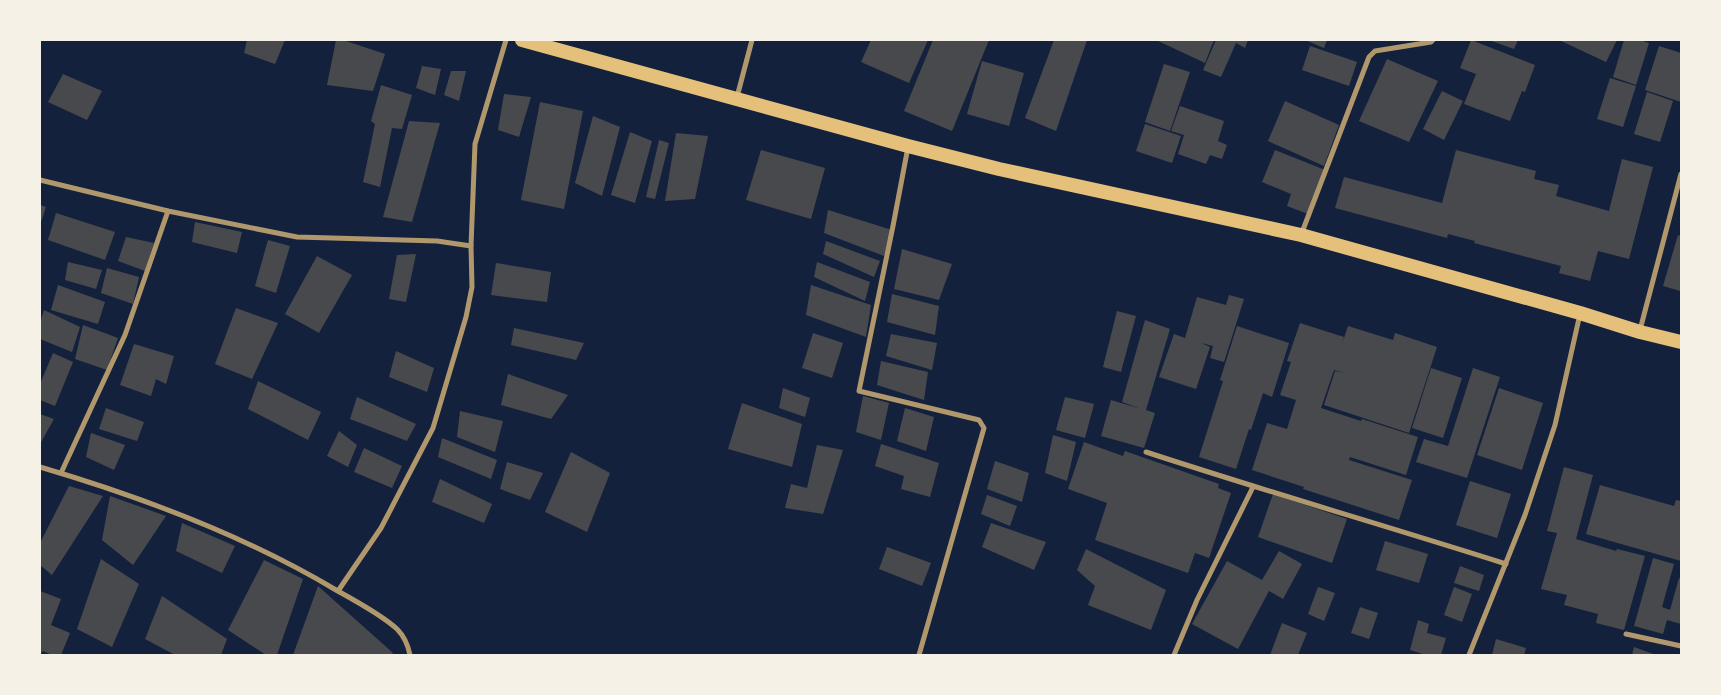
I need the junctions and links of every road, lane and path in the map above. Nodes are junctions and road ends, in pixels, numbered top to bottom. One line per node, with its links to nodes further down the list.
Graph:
1 (506, 40): 11 (street)
2 (522, 40): 5 (highway)
3 (752, 40): 5 (street)
4 (1433, 40): 10 (street)
5 (737, 98): 6 (highway)
6 (908, 146): 10 (highway); 24 (street)
7 (1681, 174): 13 (street)
8 (40, 180): 9 (street)
9 (168, 211): 11 (street); 17 (street)
10 (1301, 236): 12 (highway)
11 (471, 246): 20 (street)
12 (1580, 313): 13 (highway); 19 (street)
13 (1640, 332): 14 (highway)
14 (1681, 342)
15 (1146, 452): 18 (street)
16 (40, 467): 17 (street)
17 (61, 474): 20 (street)
18 (1253, 487): 19 (street); 25 (street)
19 (1506, 564): 26 (street)
20 (338, 591): 23 (street)
21 (1626, 634): 22 (street)
22 (1681, 646)
23 (410, 655)
24 (919, 655)
25 (1174, 655)
26 (1470, 655)

